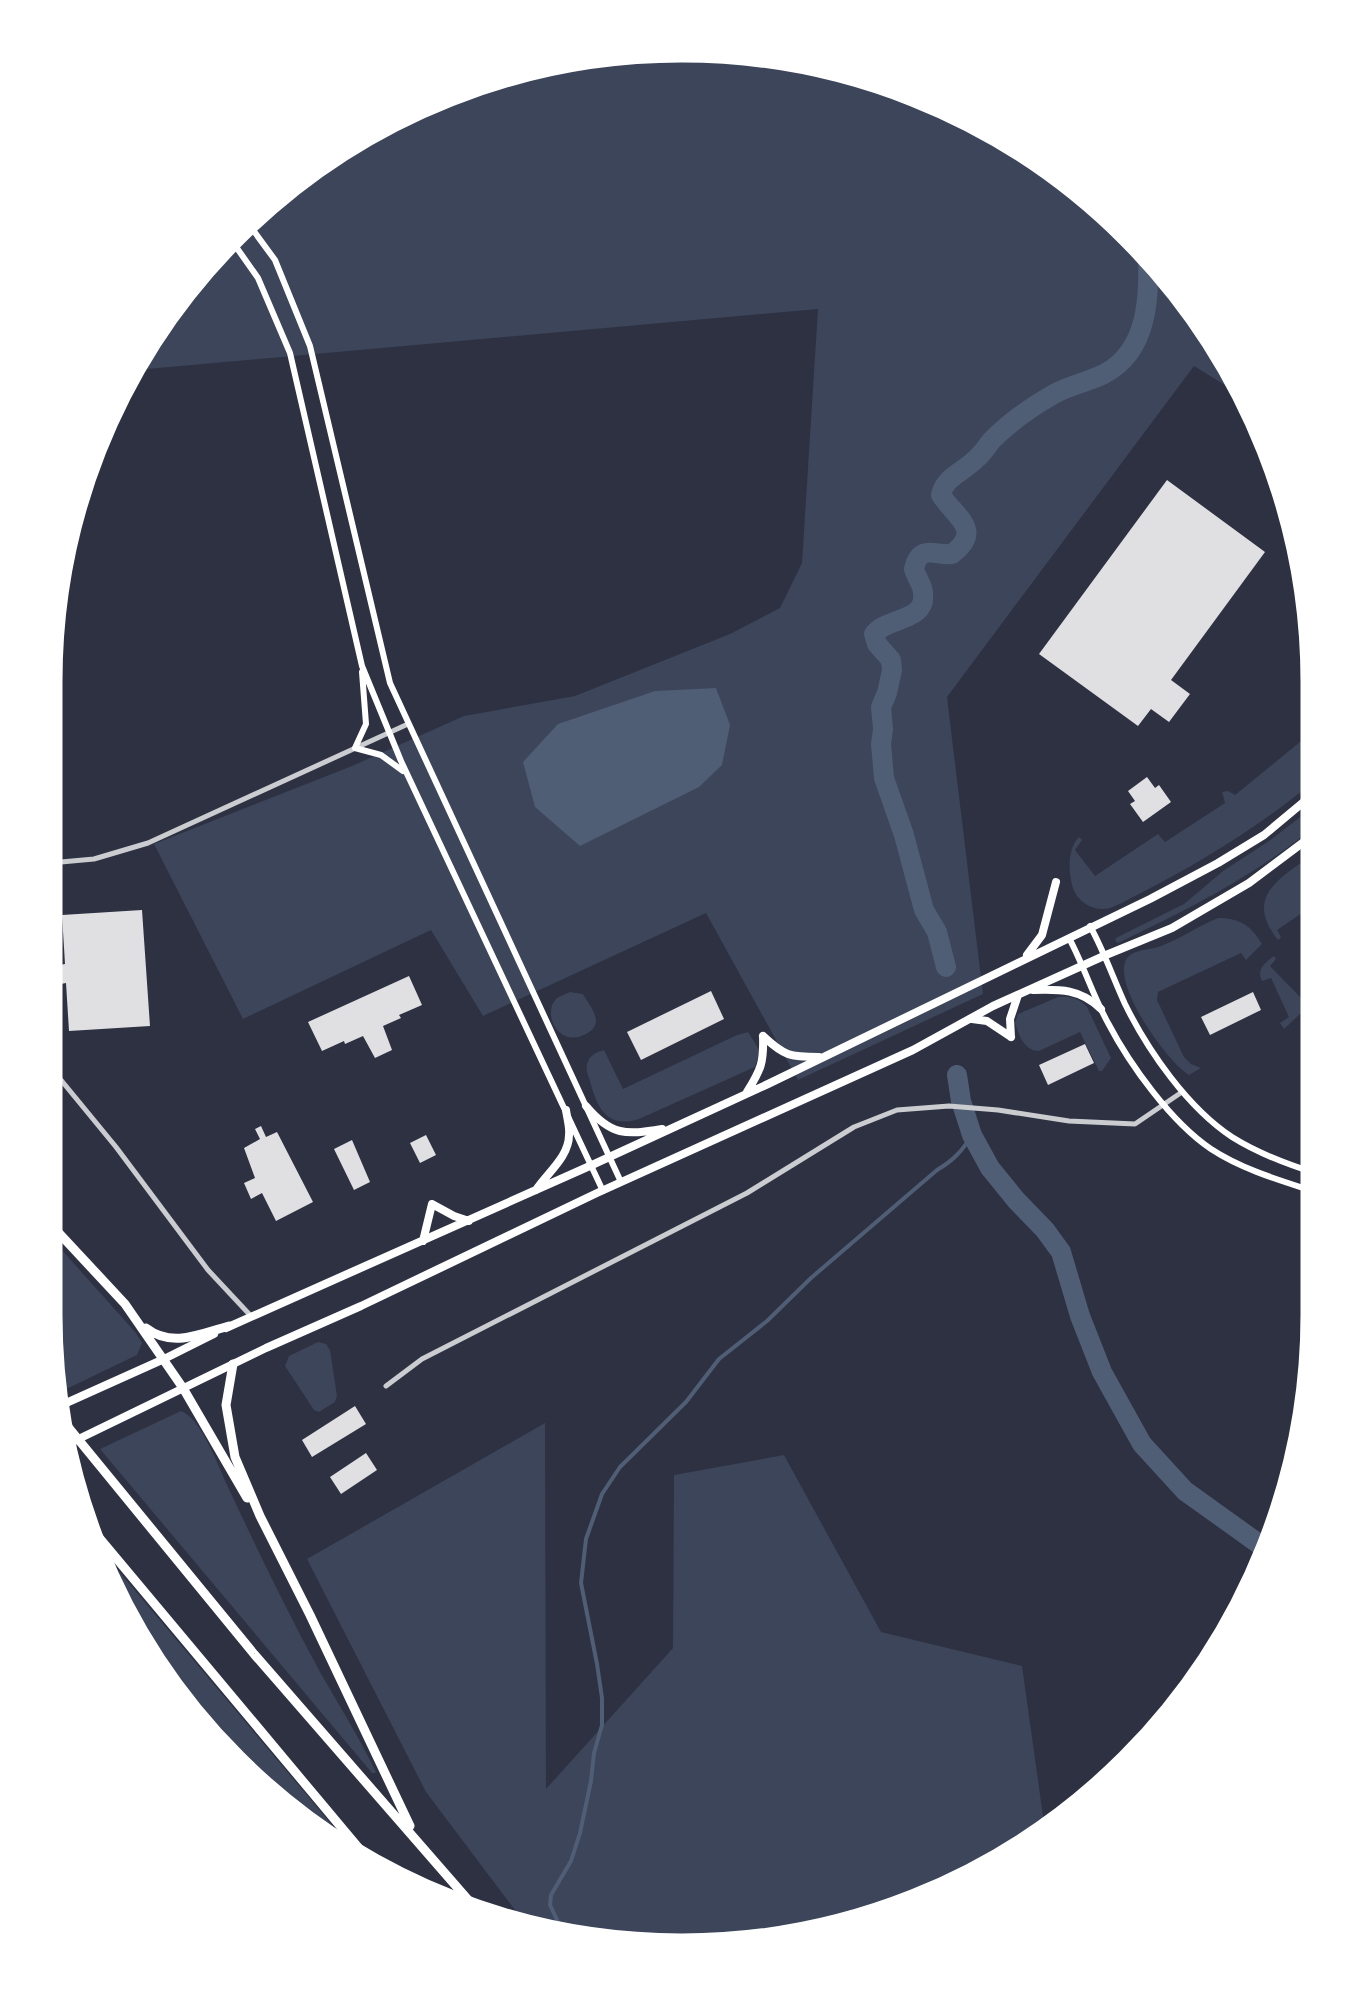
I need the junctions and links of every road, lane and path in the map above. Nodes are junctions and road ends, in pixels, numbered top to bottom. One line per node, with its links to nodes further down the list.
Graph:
1 (254, 230): 4 (main road)
2 (237, 248): 3 (main road)
3 (362, 666): 5 (main road); 6 (main road)
4 (409, 724): 5 (street); 26 (main road)
5 (390, 732): 6 (street); 7 (main road)
6 (355, 748): 7 (main road); 10 (street)
7 (407, 774): 27 (main road)
8 (1303, 802): 12 (highway)
9 (1303, 844): 14 (highway)
10 (60, 862)
11 (1056, 882): 15 (highway)
12 (1090, 926): 13 (highway); 14 (main road)
13 (1069, 937): 15 (highway); 16 (main road)
14 (1106, 955): 16 (highway); 23 (main road)
15 (1023, 960): 21 (highway)
16 (1084, 965): 17 (highway); 19 (main road)
17 (1028, 990): 18 (highway); 19 (highway)
18 (1018, 995): 20 (highway); 20 (highway)
19 (1101, 1008): 25 (main road)
20 (972, 1019): 32 (highway)
21 (824, 1057): 24 (highway); 24 (highway)
22 (60, 1080): 39 (street)
23 (1184, 1092): 25 (street); 31 (main road)
24 (745, 1094): 28 (highway)
25 (1164, 1103): 33 (main road); 44 (street)
26 (586, 1106): 28 (highway); 29 (main road)
27 (566, 1110): 30 (main road); 35 (highway)
28 (676, 1126): 29 (highway)
29 (610, 1157): 30 (highway); 32 (main road)
30 (592, 1166): 34 (main road); 35 (highway)
31 (1303, 1169)
32 (621, 1182): 34 (highway)
33 (1303, 1188)
34 (603, 1191): 43 (highway)
35 (536, 1192): 36 (highway)
36 (469, 1221): 38 (highway); 38 (highway)
37 (60, 1231): 40 (highway)
38 (422, 1241): 39 (highway)
39 (250, 1315): 41 (highway)
40 (136, 1320): 41 (highway); 42 (highway)
41 (228, 1326): 42 (highway)
42 (164, 1359): 45 (highway); 46 (highway)
43 (233, 1364): 45 (highway); 49 (highway)
44 (386, 1386)
45 (183, 1388): 48 (highway); 49 (highway)
46 (66, 1404)
47 (71, 1429): 51 (highway)
48 (73, 1442)
49 (260, 1516): 51 (highway)
50 (104, 1543): 52 (highway)
51 (416, 1838): 53 (highway)
52 (354, 1842)
53 (466, 1897)

